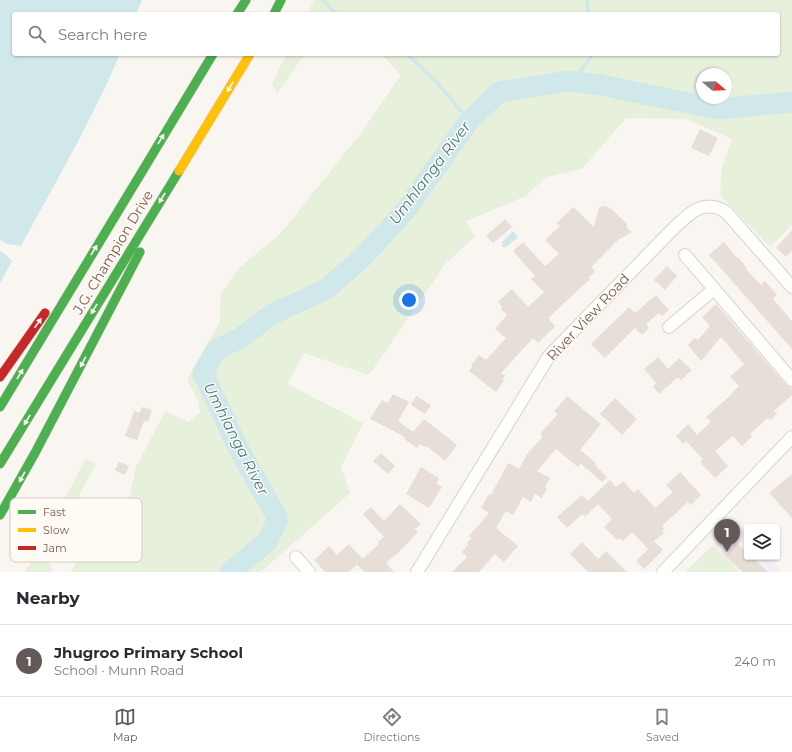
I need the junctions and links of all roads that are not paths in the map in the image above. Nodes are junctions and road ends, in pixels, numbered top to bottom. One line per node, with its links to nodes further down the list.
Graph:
1 (246, 0): 3 (street)
2 (282, 0): 4 (street)
3 (238, 12)
4 (275, 12)
5 (212, 56): 9 (street, J.G. Champion Drive, one-way to 5)
6 (249, 56): 7 (street, J.G. Champion Drive, one-way to 7)
7 (153, 213): 17 (street, J.G. Champion Drive, one-way to 17); 18 (street, one-way to 18)
8 (685, 255): 11 (street)
9 (84, 266): 13 (street, one-way to 9); 15 (street, J.G. Champion Drive, one-way to 9)
10 (792, 287): 21 (street, River View Road)
11 (714, 290): 12 (street); 14 (street)
12 (669, 327)
13 (0, 378)
14 (792, 380)
15 (0, 407)
16 (792, 437): 22 (street)
17 (0, 464)
18 (0, 514)
19 (296, 556): 20 (street)
20 (309, 572)
21 (417, 572)
22 (663, 572)

